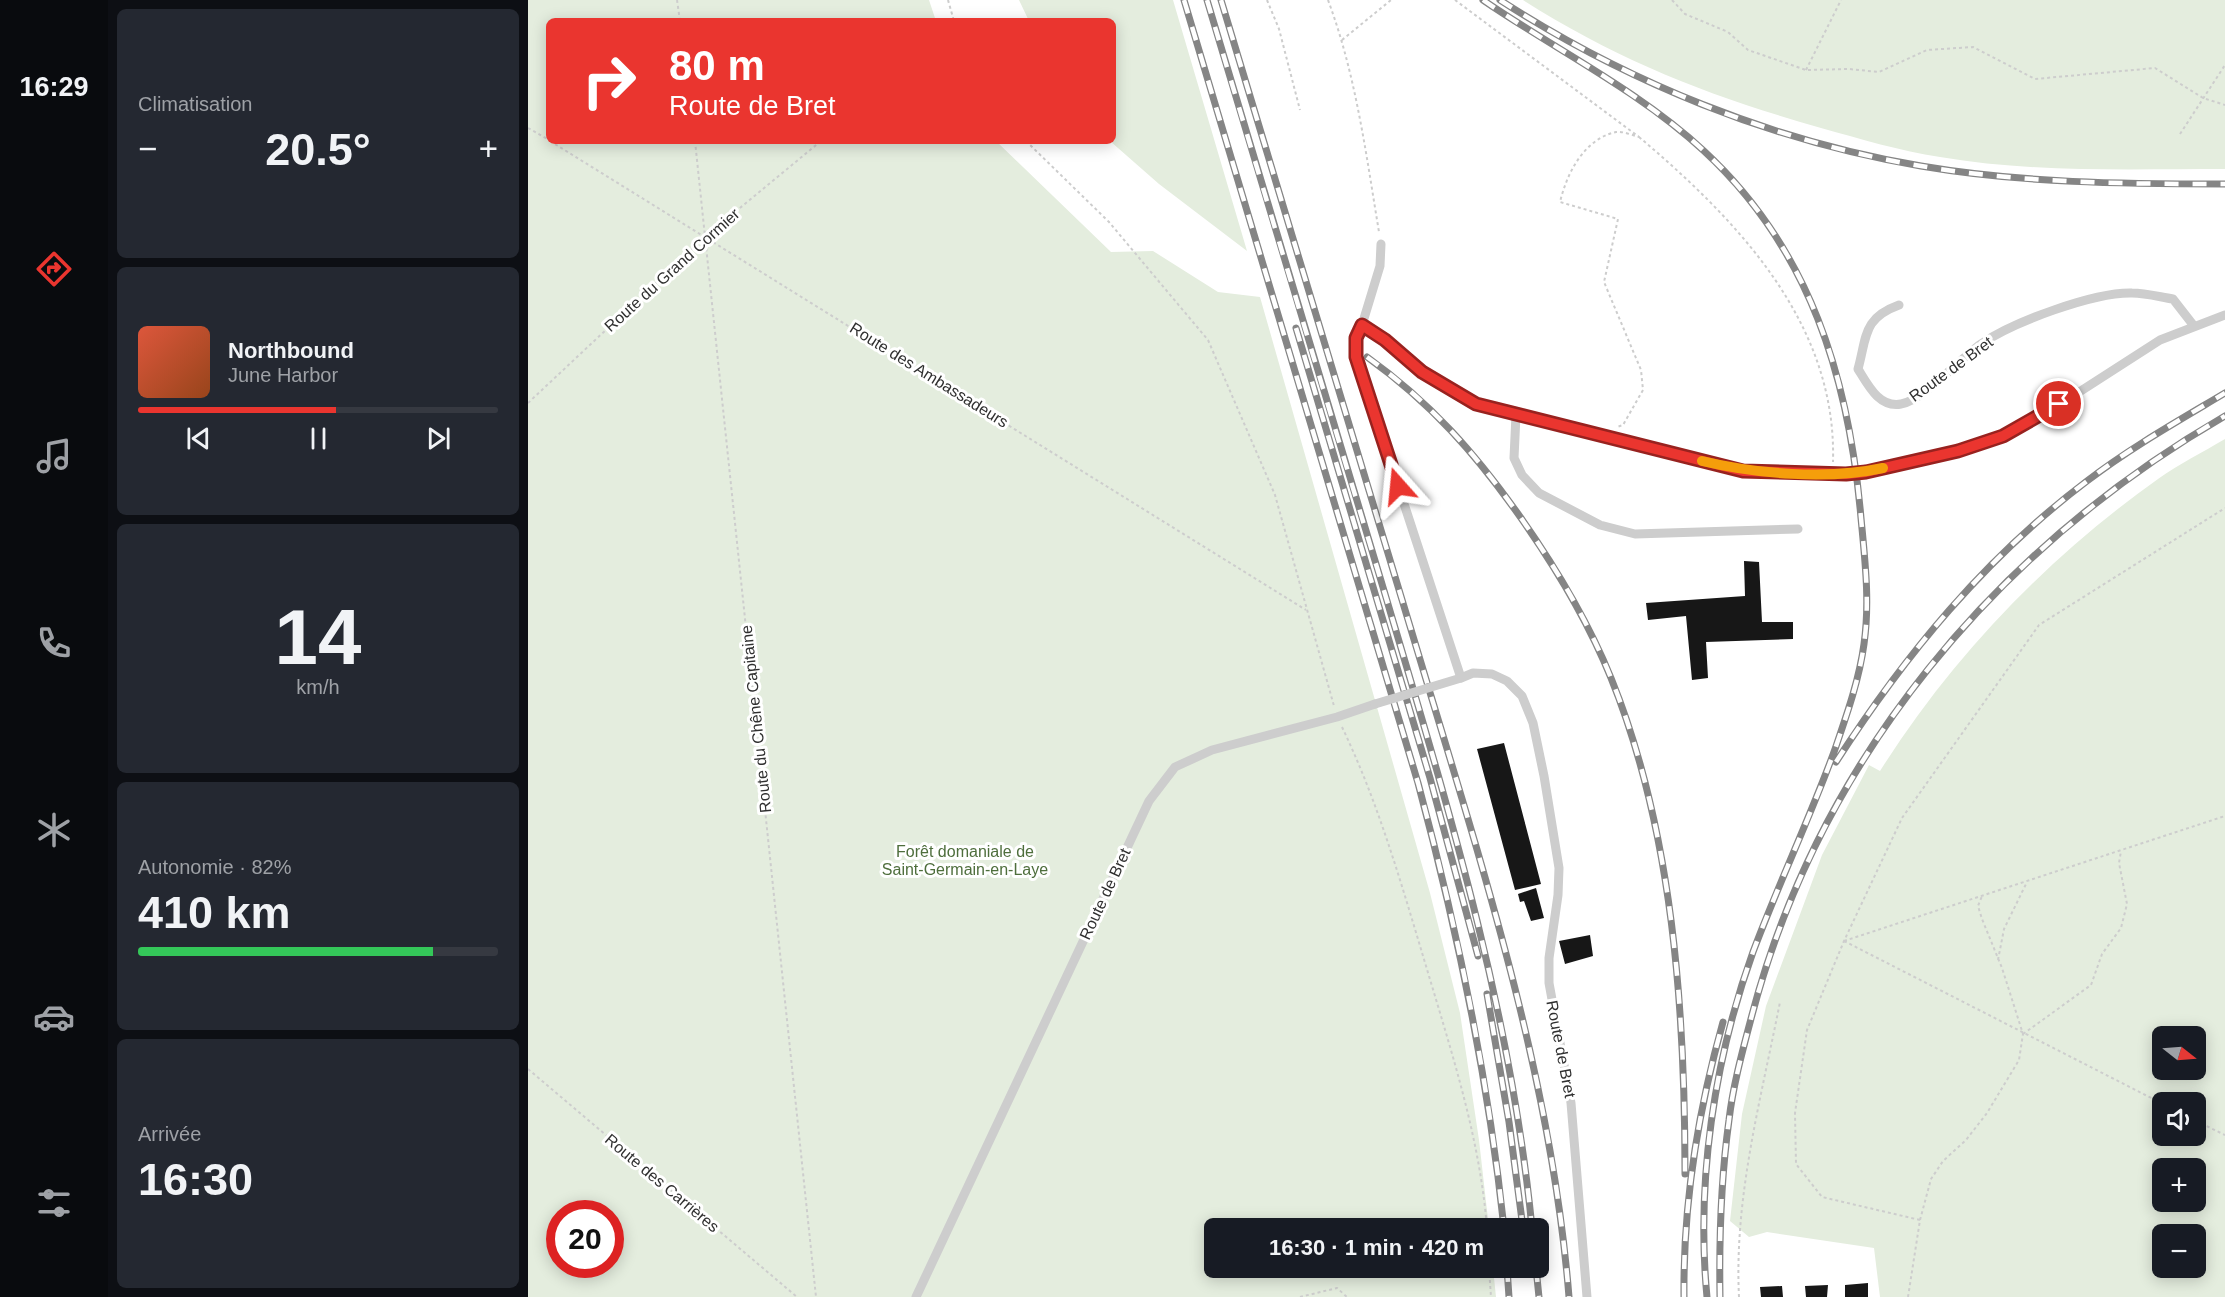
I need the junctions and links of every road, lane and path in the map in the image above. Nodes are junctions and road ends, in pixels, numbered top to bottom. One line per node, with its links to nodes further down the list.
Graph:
1 (677, 0): 9 (path)
2 (948, 0): 10 (path)
3 (1267, 0): 16 (path)
4 (1328, 0): 11 (path)
5 (1391, 0): 11 (path)
6 (1455, 0): 19 (path)
7 (1672, 0): 13 (path)
8 (1841, 0): 13 (path)
9 (680, 18)
10 (953, 18)
11 (1342, 40): 26 (path)
12 (2225, 65): 14 (path)
13 (1806, 70): 14 (path)
14 (2203, 98): 15 (path); 18 (path)
15 (2225, 105)
16 (1300, 110)
17 (528, 128): 20 (path, Route des Ambassadeurs)
18 (2180, 134)
19 (1639, 137): 33 (path); 34 (path)
20 (546, 139)
21 (555, 144): 25 (path, Route des Ambassadeurs)
22 (695, 144): 25 (path, Route du Chêne Capitaine)
23 (817, 144): 25 (path, Route du Grand Cormier)
24 (1029, 144): 37 (path)
25 (706, 236): 31 (path, Route du Grand Cormier); 37 (path, Route des Ambassadeurs); 56 (path, Route du Chêne Capitaine)
26 (1381, 244): 29 (lane)
27 (1899, 305): 30 (lane, Route de Bret)
28 (2225, 315): 30 (lane)
29 (1362, 325): 32 (lane); 38 (lane)
30 (2194, 326): 34 (lane)
31 (528, 403)
32 (1516, 415): 34 (lane); 36 (lane)
33 (1612, 429)
34 (1833, 473)
35 (2225, 508): 44 (path)
36 (1798, 530)
37 (1306, 610): 39 (path)
38 (1461, 678): 39 (lane, Route de Bret, bridge); 61 (lane, Route de Bret)
39 (1337, 717): 52 (path); 57 (lane, Route de Bret)
40 (2225, 816): 41 (path)
41 (2121, 851): 42 (path); 47 (path)
42 (2026, 883): 43 (path); 45 (path)
43 (1982, 896): 44 (path); 45 (path)
44 (1844, 941): 47 (path); 53 (path)
45 (1998, 960): 47 (path)
46 (1780, 1002): 62 (path)
47 (2023, 1034): 49 (path); 53 (path)
48 (528, 1069): 55 (path, Route des Carrières)
49 (2152, 1098)
50 (2206, 1126): 51 (path)
51 (2225, 1135)
52 (1485, 1218)
53 (1920, 1220): 63 (path)
54 (1490, 1278): 60 (path)
55 (797, 1297)
56 (816, 1297)
57 (915, 1297)
58 (1300, 1297): 59 (path)
59 (1347, 1297)
60 (1491, 1297)
61 (1587, 1297)
62 (1739, 1297)
63 (1908, 1297)

